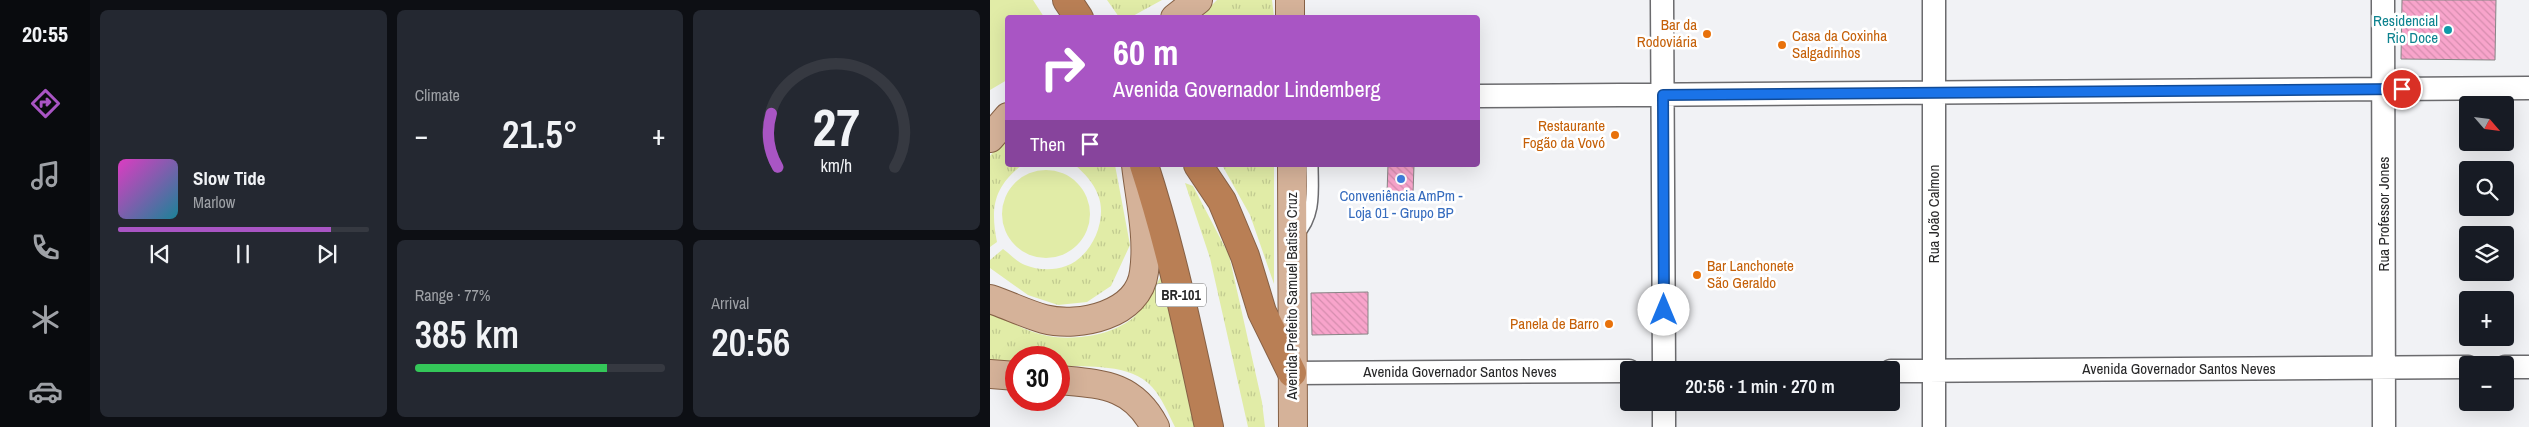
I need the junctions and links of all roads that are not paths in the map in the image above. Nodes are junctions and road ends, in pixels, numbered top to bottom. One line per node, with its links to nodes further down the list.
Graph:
1 (1067, 0): 7 (highway)
2 (1198, 0): 8 (main road)
3 (1290, 0): 9 (main road)
4 (1662, 0): 13 (street)
5 (1934, 0): 12 (street, Rua João Calmon)
6 (2384, 0): 11 (street, Rua Professor Jones)
7 (1077, 15)
8 (1179, 15)
9 (1290, 15)
10 (2529, 88): 11 (street)
11 (2384, 89): 12 (street); 29 (street, Rua Professor Jones)
12 (1934, 92): 13 (street); 33 (street, Rua João Calmon)
13 (1663, 95): 14 (street); 26 (street)
14 (1480, 96)
15 (1005, 110): 17 (main road)
16 (1005, 120): 18 (main road)
17 (990, 122)
18 (990, 138)
19 (1136, 167): 25 (main road)
20 (1145, 167): 40 (highway, BR-101)
21 (1199, 167): 34 (highway)
22 (1292, 167): 24 (main road, Avenida Prefeito Samuel Batista Cruz)
23 (1312, 167): 24 (lane)
24 (1292, 240): 34 (main road, Avenida Prefeito Samuel Batista Cruz)
25 (990, 299)
26 (1664, 361)
27 (2514, 367): 28 (street)
28 (2529, 367)
29 (2384, 368): 30 (street, Avenida Governador Santos Neves); 33 (street, Avenida Governador Santos Neves); 44 (street, Rua Professor Jones)
30 (2459, 368)
31 (1620, 371): 34 (street, Avenida Governador Santos Neves)
32 (1900, 371): 33 (street, Avenida Governador Santos Neves)
33 (1933, 371): 43 (street, Rua João Calmon)
34 (1292, 373): 41 (main road, Avenida Prefeito Samuel Batista Cruz)
35 (990, 374): 36 (main road)
36 (1005, 375)
37 (1070, 381): 39 (main road)
38 (1664, 411): 42 (street)
39 (1155, 427)
40 (1208, 427)
41 (1293, 427)
42 (1664, 427)
43 (1934, 427)
44 (2384, 427)

